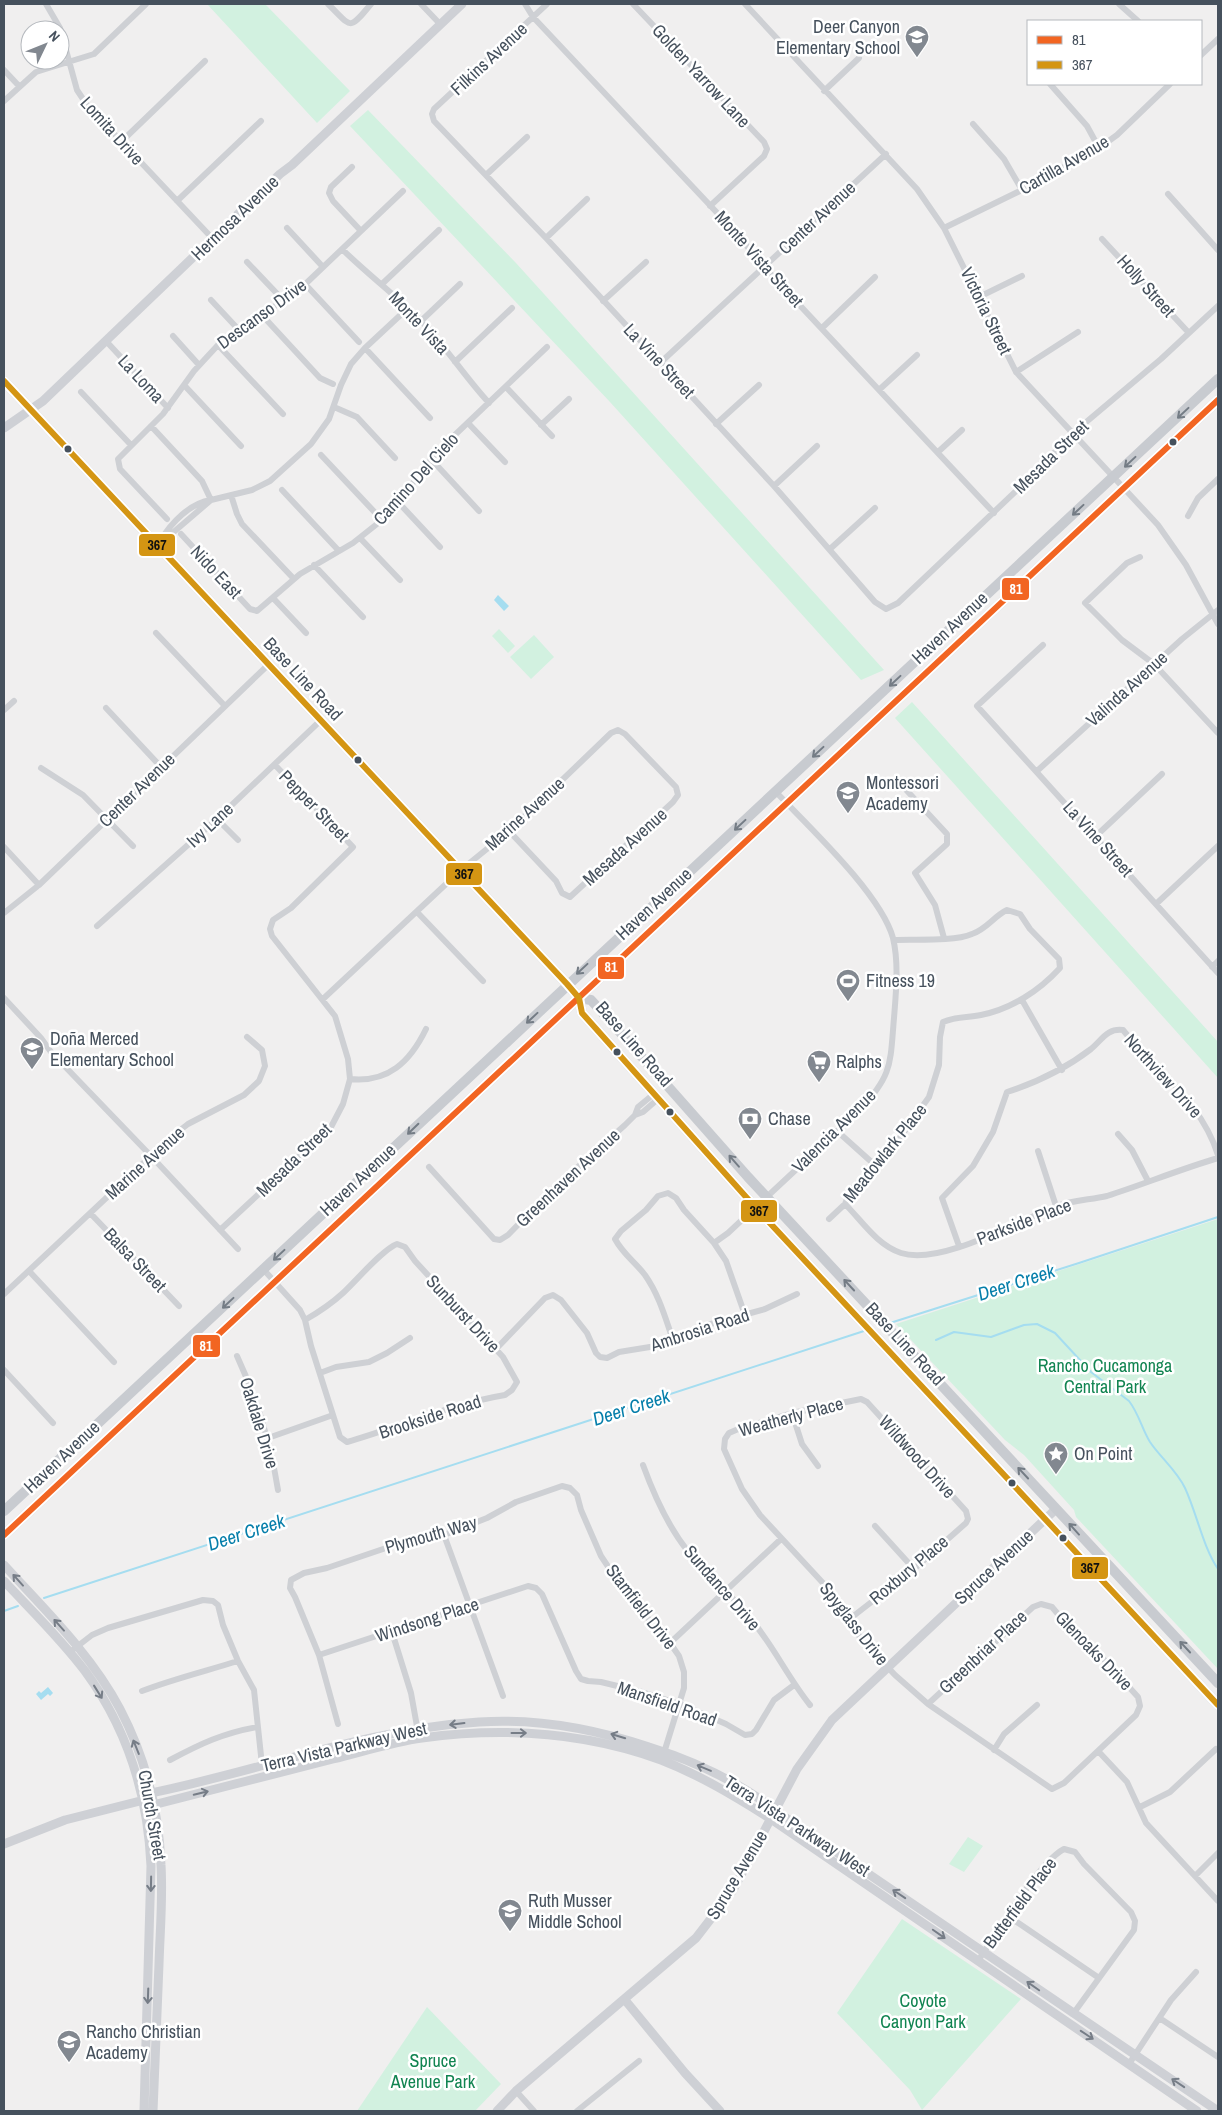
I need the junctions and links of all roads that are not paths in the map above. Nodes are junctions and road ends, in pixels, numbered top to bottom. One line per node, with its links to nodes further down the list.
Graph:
1 (46, 4): 13 (street, Lomita Drive)
2 (146, 4): 19 (street)
3 (328, 4): 4 (street)
4 (371, 4)
5 (421, 4): 15 (street)
6 (462, 4): 15 (street, Hermosa Avenue)
7 (525, 4): 12 (street, Monte Vista Street)
8 (547, 4): 12 (street, Filkins Avenue)
9 (633, 4): 43 (street, Golden Yarrow Lane)
10 (745, 4): 27 (street, Victoria Street)
11 (1119, 4): 14 (street)
12 (533, 17): 29 (street, Filkins Avenue); 43 (street, Monte Vista Street)
13 (55, 20)
14 (1137, 20)
15 (440, 24): 48 (street, Hermosa Avenue)
16 (1218, 39): 17 (street)
17 (1202, 54)
18 (859, 58): 27 (street)
19 (70, 61)
20 (205, 61): 33 (street)
21 (70, 68): 33 (street, Lomita Drive)
22 (4, 70): 26 (street)
23 (42, 70): 26 (street)
24 (1051, 85): 34 (street)
25 (1169, 85): 34 (street, Cartilla Avenue)
26 (19, 86): 28 (street)
27 (824, 91): 35 (street, Victoria Street)
28 (4, 101)
29 (432, 114): 37 (street, La Vine Street)
30 (261, 121): 42 (street)
31 (973, 124): 38 (street)
32 (527, 137): 37 (street)
33 (121, 142): 42 (street, Lomita Drive)
34 (1099, 148): 38 (street, Cartilla Avenue)
35 (886, 154): 45 (street, Victoria Street); 56 (street, Center Avenue)
36 (352, 167): 47 (street)
37 (487, 174): 49 (street, La Vine Street)
38 (1022, 190): 45 (street, Cartilla Avenue)
39 (403, 191): 47 (street, Descanso Drive)
40 (1168, 194): 52 (street)
41 (588, 199): 49 (street)
42 (177, 201): 48 (street, Lomita Drive)
43 (710, 206): 56 (street, Monte Vista Street)
44 (287, 228): 55 (street)
45 (944, 228): 62 (street, Victoria Street)
46 (440, 230): 60 (street)
47 (361, 231): 51 (street, Descanso Drive)
48 (212, 238): 76 (street, Hermosa Avenue)
49 (546, 238): 65 (street, La Vine Street)
50 (1102, 239): 74 (street, Holly Street)
51 (342, 249): 55 (street, Descanso Drive); 60 (street, Monte Vista)
52 (1218, 250)
53 (248, 262): 64 (street)
54 (646, 262): 65 (street)
55 (323, 267): 59 (street, Descanso Drive)
56 (764, 267): 71 (street, Monte Vista Street); 83 (street, Center Avenue)
57 (1022, 276): 62 (street)
58 (875, 277): 71 (street)
59 (305, 284): 64 (street, Descanso Drive); 77 (street)
60 (382, 284): 67 (street, Monte Vista)
61 (460, 284): 70 (street)
62 (979, 297): 85 (street, Victoria Street)
63 (211, 300): 72 (street)
64 (284, 301): 69 (street, Descanso Drive)
65 (604, 301): 83 (street, La Vine Street)
66 (1218, 306): 74 (street, Mesada Street)
67 (408, 308): 70 (street, Monte Vista); 80 (street)
68 (512, 308): 82 (street)
69 (261, 314): 72 (street, Descanso Drive); 88 (street)
70 (421, 321): 82 (street, Monte Vista)
71 (822, 328): 92 (street, Monte Vista Street)
72 (238, 329): 78 (street, Descanso Drive)
73 (1078, 332): 85 (street)
74 (1189, 334): 108 (street, Mesada Street)
75 (173, 336): 84 (street)
76 (106, 341): 98 (street, La Loma); 99 (street, Hermosa Avenue)
77 (359, 342)
78 (218, 345): 84 (street, Descanso Drive); 100 (street)
79 (548, 347): 91 (street, Camino Del Cielo)
80 (365, 348): 97 (street); 101 (street)
81 (917, 355): 92 (street)
82 (455, 362): 96 (street, Monte Vista)
83 (660, 363): 103 (street, La Vine Street)
84 (199, 365): 89 (street, Descanso Drive)
85 (1016, 372): 108 (street, Victoria Street)
86 (1218, 379): 118 (main road, Haven Avenue, one-way to 118)
87 (4, 381): 99 (main road, Base Line Road)
88 (333, 384)
89 (184, 385): 98 (street, Descanso Drive); 111 (street)
90 (759, 385): 103 (street)
91 (506, 387): 96 (street, Camino Del Cielo); 104 (street)
92 (880, 389): 113 (street, Monte Vista Street)
93 (81, 392): 110 (street)
94 (568, 399): 104 (street)
95 (1218, 400): 121 (main road, Haven Avenue)
96 (489, 403): 102 (street, Camino Del Cielo)
97 (334, 407): 115 (street); 123 (street)
98 (168, 408): 105 (street, Descanso Drive)
99 (30, 409): 106 (street, Hermosa Avenue); 134 (main road, Base Line Road)
100 (283, 414)
101 (430, 418)
102 (468, 423): 116 (street, Camino Del Cielo); 117 (street)
103 (716, 424): 120 (street, La Vine Street)
104 (541, 425): 109 (street)
105 (151, 426): 110 (street, Descanso Drive); 124 (street)
106 (4, 428)
107 (962, 430): 113 (street)
108 (1072, 434): 118 (street, Victoria Street); 128 (street, Mesada Street)
109 (552, 436)
110 (131, 445): 130 (street, Descanso Drive)
111 (241, 446)
112 (818, 446): 120 (street)
113 (938, 452): 128 (street, Monte Vista Street)
114 (321, 455): 131 (street)
115 (395, 458)
116 (431, 459): 125 (street, Camino Del Cielo); 127 (street)
117 (505, 462)
118 (1113, 477): 121 (street, Victoria Street); 165 (main road, Haven Avenue, one-way to 165)
119 (1218, 479): 129 (street)
120 (774, 486): 136 (street, La Vine Street)
121 (1124, 488): 145 (street, Victoria Street); 167 (main road, Haven Avenue)
122 (282, 490): 137 (street)
123 (231, 495): 124 (street); 140 (street)
124 (211, 500): 134 (street); 134 (street)
125 (398, 502): 131 (street, Camino Del Cielo); 135 (street)
126 (875, 508): 136 (street)
127 (479, 512)
128 (994, 513): 144 (street, Mesada Street)
129 (1188, 516)
130 (167, 520)
131 (382, 520): 133 (street, Camino Del Cielo)
132 (181, 534): 143 (street, Nido East)
133 (360, 538): 137 (street, Camino Del Cielo); 141 (street)
134 (159, 541): 152 (main road, Base Line Road)
135 (440, 546)
136 (830, 549): 144 (street, La Vine Street)
137 (339, 552): 139 (street, Camino Del Cielo)
138 (1140, 557): 151 (street)
139 (314, 565): 140 (street, Camino Del Cielo); 146 (street)
140 (294, 579): 142 (street, Camino Del Cielo)
141 (400, 580)
142 (273, 598): 143 (street, Camino Del Cielo); 149 (street)
143 (250, 609)
144 (886, 609)
145 (1215, 612): 147 (street, Victoria Street); 151 (street, Valinda Avenue)
146 (363, 617)
147 (1218, 624)
148 (156, 633): 154 (street)
149 (306, 633)
150 (1043, 645): 162 (street, La Vine Street)
151 (1154, 664): 158 (street); 162 (street, Valinda Avenue)
152 (268, 665): 154 (street, Center Avenue); 157 (main road, Base Line Road)
153 (14, 701): 156 (street)
154 (224, 706): 160 (street, Center Avenue)
155 (106, 708): 160 (street)
156 (4, 710)
157 (320, 721): 159 (street, Ivy Lane); 176 (main road, Base Line Road)
158 (1218, 732)
159 (275, 765): 169 (street, Ivy Lane); 191 (street, Pepper Street)
160 (161, 766): 168 (street, Center Avenue)
161 (41, 768): 168 (street)
162 (1037, 771): 171 (street, La Vine Street)
163 (1162, 774): 171 (street)
164 (897, 780): 182 (street)
165 (776, 792): 167 (street, Valencia Avenue); 188 (main road, Haven Avenue, one-way to 188)
166 (678, 796): 170 (street, Mesada Avenue); 170 (street, Marine Avenue)
167 (786, 803): 183 (street, Valencia Avenue); 190 (main road, Haven Avenue)
168 (107, 819): 173 (street); 177 (street, Center Avenue)
169 (217, 819): 172 (street); 181 (street, Ivy Lane)
170 (509, 831): 176 (street, Marine Avenue)
171 (1096, 836): 178 (street, La Vine Street)
172 (238, 840)
173 (133, 846)
174 (1218, 846): 178 (street)
175 (4, 847): 177 (street)
176 (461, 870): 179 (street, Marine Avenue); 188 (main road, Base Line Road)
177 (39, 885): 180 (street, Center Avenue)
178 (1156, 904): 185 (street, La Vine Street)
179 (417, 912): 187 (street); 191 (street, Marine Avenue)
180 (4, 913)
181 (98, 926)
182 (944, 938): 183 (street); 192 (street)
183 (894, 940): 198 (street, Valencia Avenue)
184 (1218, 962): 185 (street)
185 (1212, 967): 186 (street, La Vine Street)
186 (1218, 973)
187 (483, 981)
188 (567, 984): 190 (main road, Base Line Road); 216 (main road, Haven Avenue, one-way to 216)
189 (4, 998): 201 (street)
190 (579, 998): 197 (main road, Base Line Road); 206 (main road, Base Line Road, one-way to 190); 218 (main road, Haven Avenue)
191 (323, 999): 196 (street)
192 (1022, 1000): 195 (street); 203 (street, Meadowlark Place)
193 (426, 1029): 196 (street)
194 (247, 1037): 201 (street, Marine Avenue)
195 (1062, 1070): 202 (street, Northview Drive); 214 (street)
196 (350, 1079): 212 (street, Mesada Street)
197 (657, 1096): 204 (street, Greenhaven Avenue); 209 (main road, Base Line Road)
198 (837, 1131): 203 (street); 206 (street, Valencia Avenue)
199 (1118, 1134): 205 (street)
200 (1038, 1151): 208 (street)
201 (151, 1156): 210 (street, Marine Avenue); 212 (street)
202 (1218, 1156): 205 (street, Parkside Place)
203 (876, 1166): 207 (street, Meadowlark Place)
204 (429, 1167)
205 (1148, 1181): 208 (street, Parkside Place)
206 (766, 1197): 209 (street, Valencia Avenue); 242 (main road, Base Line Road, one-way to 206)
207 (845, 1204): 211 (street, Meadowlark Place); 214 (street, Parkside Place)
208 (1056, 1206): 214 (street, Parkside Place)
209 (755, 1207): 213 (street, Valencia Avenue); 245 (main road, Base Line Road)
210 (91, 1214): 217 (street, Marine Avenue); 221 (street, Balsa Street)
211 (829, 1219)
212 (220, 1230): 215 (street)
213 (714, 1243): 222 (street); 225 (street)
214 (959, 1246)
215 (238, 1249)
216 (264, 1270): 218 (street); 243 (main road, Haven Avenue, one-way to 243)
217 (29, 1271): 219 (street, Marine Avenue); 228 (street)
218 (274, 1281): 223 (street); 247 (main road, Haven Avenue)
219 (4, 1294)
220 (798, 1294): 222 (street, Ambrosia Road)
221 (179, 1306)
222 (745, 1315): 225 (street, Ambrosia Road)
223 (305, 1320): 226 (street, Sunburst Drive); 230 (street)
224 (410, 1338): 230 (street)
225 (673, 1340): 226 (street, Ambrosia Road)
226 (496, 1349): 231 (street, Sunburst Drive)
227 (237, 1356): 236 (street, Oakdale Drive)
228 (114, 1362)
229 (4, 1370): 235 (street)
230 (320, 1373): 234 (street)
231 (512, 1390): 234 (street, Brookside Road)
232 (861, 1399): 233 (street, Weatherly Place); 244 (street, Wildwood Drive)
233 (792, 1413): 237 (street, Weatherly Place); 239 (street)
234 (333, 1416): 236 (street)
235 (53, 1423)
236 (268, 1438): 241 (street, Oakdale Drive)
237 (725, 1439): 249 (street, Spyglass Drive)
238 (643, 1466): 253 (street, Sundance Drive)
239 (818, 1466)
240 (570, 1488): 248 (street, Plymouth Way); 258 (street, Stamfield Drive)
241 (278, 1490)
242 (1056, 1509): 245 (street, Spruce Avenue); 265 (main road, Base Line Road, one-way to 242)
243 (4, 1511)
244 (968, 1519): 251 (street, Roxbury Place)
245 (1046, 1519): 263 (street, Spruce Avenue); 273 (main road, Base Line Road)
246 (875, 1526): 251 (street)
247 (4, 1535)
248 (444, 1535): 255 (street); 261 (street, Plymouth Way)
249 (782, 1539): 253 (street); 256 (street, Spyglass Drive)
250 (4, 1564): 259 (street, Church Street, one-way to 250)
251 (914, 1568): 256 (street, Roxbury Place)
252 (4, 1581): 260 (street, Church Street)
253 (725, 1591): 258 (street); 266 (street, Sundance Drive)
254 (1041, 1604): 270 (street, Greenbriar Place); 279 (street, Glenoaks Drive)
255 (470, 1606): 257 (street, Windsong Place); 264 (street, Windsong Place); 268 (street)
256 (848, 1620): 263 (street, Spyglass Drive)
257 (392, 1632): 261 (street, Windsong Place); 276 (street)
258 (670, 1643): 269 (street, Stamfield Drive)
259 (78, 1646): 260 (street); 262 (street); 283 (street, Church Street, one-way to 259)
260 (70, 1652): 284 (street, Church Street, one-way to 284)
261 (319, 1655): 274 (street)
262 (238, 1661): 267 (street); 275 (street)
263 (887, 1667): 270 (street, Spyglass Drive); 287 (street, Spruce Avenue)
264 (581, 1679): 269 (street, Mansfield Road)
265 (1218, 1683)
266 (794, 1685): 269 (street, Mansfield Road); 271 (street, Sundance Drive)
267 (142, 1691)
268 (503, 1696)
269 (680, 1704): 280 (street, Stamfield Drive)
270 (928, 1704): 278 (street, Spyglass Drive)
271 (810, 1705)
272 (1037, 1705): 278 (street)
273 (1218, 1705)
274 (338, 1724)
275 (257, 1727): 281 (street); 282 (street)
276 (419, 1734): 280 (street, Terra Vista Parkway West); 282 (street, Terra Vista Parkway West); 285 (street, Terra Vista Parkway West, one-way to 276)
277 (1216, 1749): 286 (street)
278 (994, 1750): 279 (street, Spyglass Drive)
279 (1099, 1752): 286 (street)
280 (663, 1756): 287 (street, Terra Vista Parkway West, one-way to 280); 288 (street, Terra Vista Parkway West)
281 (170, 1760)
282 (262, 1765): 283 (street, Terra Vista Parkway West)
283 (151, 1793): 284 (street); 285 (street, Church Street)
284 (144, 1800): 285 (street); 289 (street); 307 (street, Church Street, one-way to 307)
285 (153, 1805): 308 (street, Church Street)
286 (1140, 1807): 291 (street)
287 (775, 1810): 288 (street, Spruce Avenue); 294 (street, Terra Vista Parkway West, one-way to 287)
288 (771, 1819): 295 (street, Terra Vista Parkway West, one-way to 295); 298 (street, Spruce Avenue)
289 (4, 1844)
290 (1218, 1853): 291 (street)
291 (1195, 1876): 292 (street)
292 (1218, 1901)
293 (1008, 1916): 294 (street, Butterfield Place); 297 (street); 297 (street, Butterfield Place)
294 (984, 1952): 295 (street, Butterfield Place); 299 (street, Terra Vista Parkway West, one-way to 294)
295 (978, 1960): 304 (street, Terra Vista Parkway West, one-way to 304)
296 (1196, 1972): 300 (street)
297 (1099, 1978): 299 (street)
298 (624, 2000): 305 (street, Spruce Avenue); 313 (street)
299 (1073, 2014): 301 (street, Terra Vista Parkway West)
300 (1161, 2019): 301 (street); 302 (street)
301 (1136, 2054): 304 (street); 315 (street, Terra Vista Parkway West, one-way to 301)
302 (1218, 2057)
303 (639, 2060): 306 (street)
304 (1129, 2064): 314 (street, Terra Vista Parkway West)
305 (516, 2091): 309 (street, Spruce Avenue); 310 (street)
306 (584, 2106): 311 (street); 312 (street)
307 (144, 2111)
308 (154, 2111)
309 (497, 2111)
310 (534, 2111)
311 (577, 2111)
312 (589, 2111)
313 (720, 2111)
314 (1197, 2111)
315 (1218, 2111)

